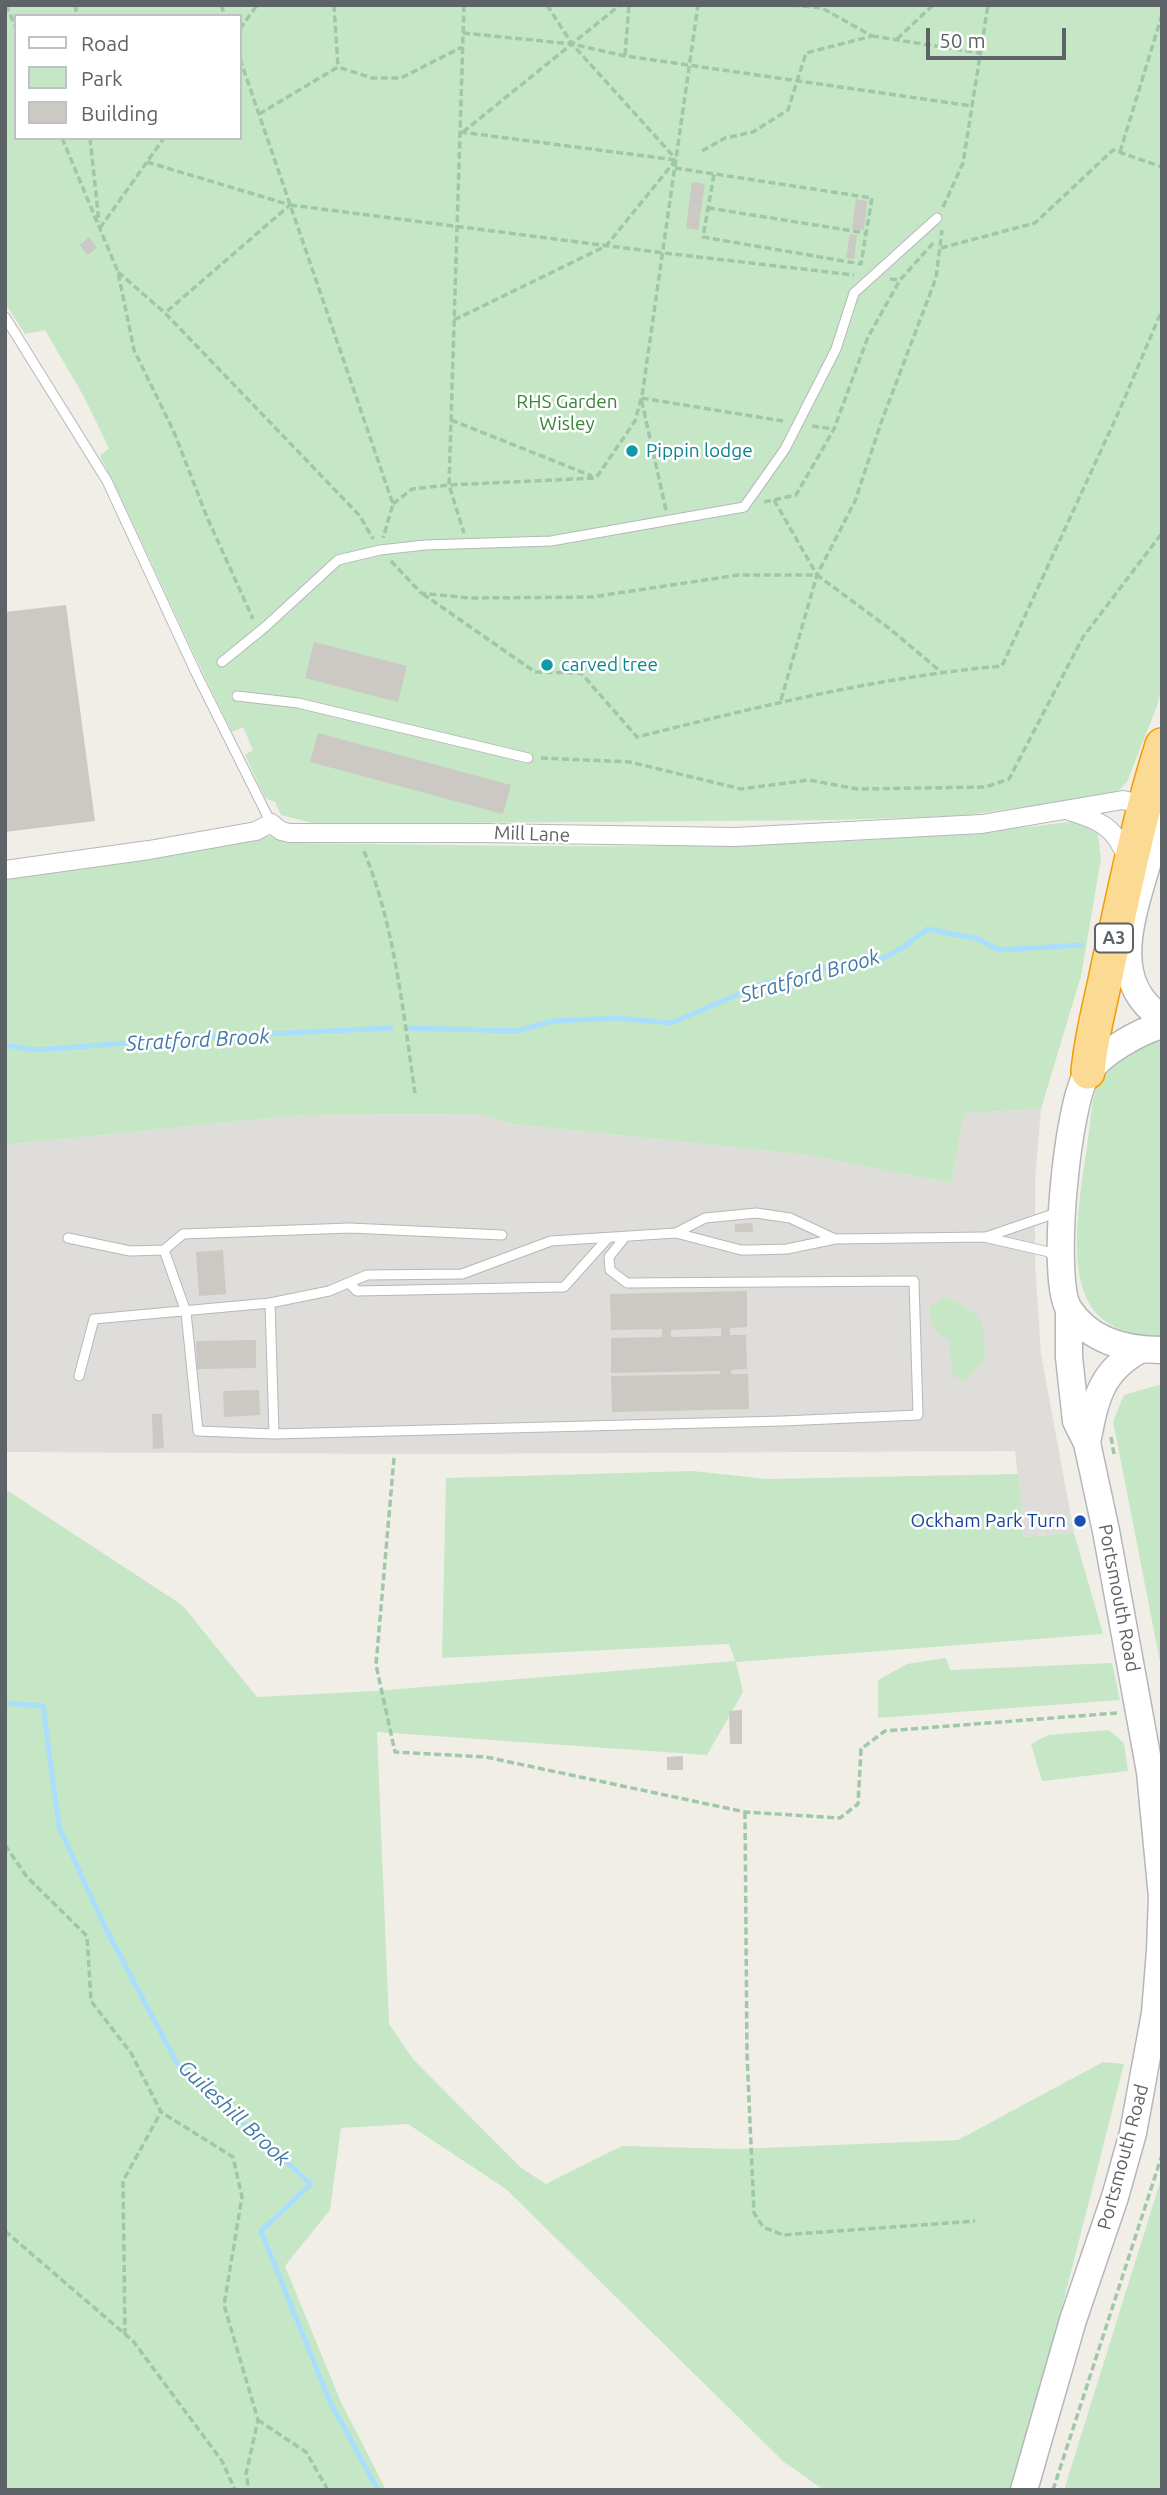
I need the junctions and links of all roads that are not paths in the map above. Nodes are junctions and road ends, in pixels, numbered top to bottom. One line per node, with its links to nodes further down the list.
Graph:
1 (937, 218): 3 (lane)
2 (5, 317): 9 (lane)
3 (222, 662)
4 (237, 696): 6 (lane)
5 (1162, 745): 7 (highway, A3)
6 (528, 758)
7 (1144, 805): 8 (street, Mill Lane); 10 (highway, A3); 12 (main road)
8 (1065, 810): 9 (street, Mill Lane); 10 (street, Mill Lane)
9 (271, 823): 11 (street)
10 (1129, 866): 14 (highway, A3)
11 (5, 870)
12 (1162, 1018)
13 (1162, 1025): 14 (main road)
14 (1088, 1072): 15 (main road, Portsmouth Road)
15 (1064, 1210): 19 (lane); 24 (main road, Portsmouth Road)
16 (676, 1233): 18 (lane); 22 (lane); 22 (lane)
17 (502, 1235): 23 (lane)
18 (625, 1237): 21 (lane); 31 (lane)
19 (985, 1237): 22 (lane); 24 (lane)
20 (68, 1238): 23 (lane)
21 (608, 1238): 25 (lane); 25 (lane)
22 (835, 1239)
23 (164, 1250): 28 (lane)
24 (1061, 1265): 27 (main road, Portsmouth Road)
25 (349, 1283): 26 (lane)
26 (270, 1303): 28 (lane); 31 (lane)
27 (1069, 1310): 29 (main road); 32 (main road, Portsmouth Road)
28 (186, 1312): 30 (lane); 31 (lane)
29 (1151, 1350): 32 (main road, Portsmouth Road)
30 (79, 1376)
31 (274, 1434)
32 (1099, 1437): 33 (main road, Portsmouth Road)
33 (1024, 2490)

